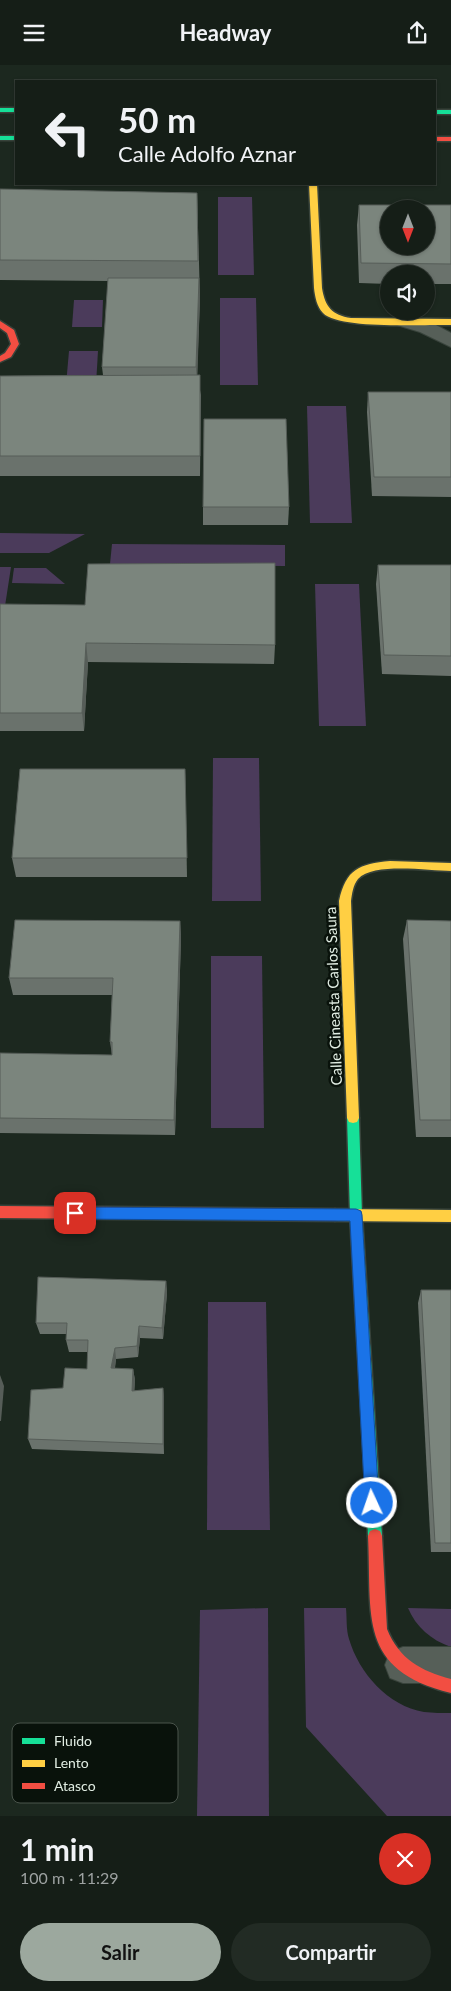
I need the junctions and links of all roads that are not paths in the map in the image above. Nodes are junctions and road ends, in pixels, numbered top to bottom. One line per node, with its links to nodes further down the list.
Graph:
1 (0, 110): 2 (street)
2 (15, 110)
3 (436, 112): 4 (street)
4 (451, 113)
5 (0, 138): 6 (street)
6 (15, 138)
7 (436, 139): 8 (street)
8 (451, 139)
9 (313, 185): 10 (street)
10 (404, 321): 11 (street); 13 (street)
11 (451, 321)
12 (0, 324): 14 (street)
13 (451, 341)
14 (0, 359)
15 (451, 867): 17 (street, Calle Cineasta Carlos Saura)
16 (0, 1212): 17 (street)
17 (356, 1215): 18 (street); 19 (street, Calle Cineasta Carlos Saura)
18 (451, 1216)
19 (401, 1665): 20 (street); 21 (street)
20 (451, 1665)
21 (451, 1686)

